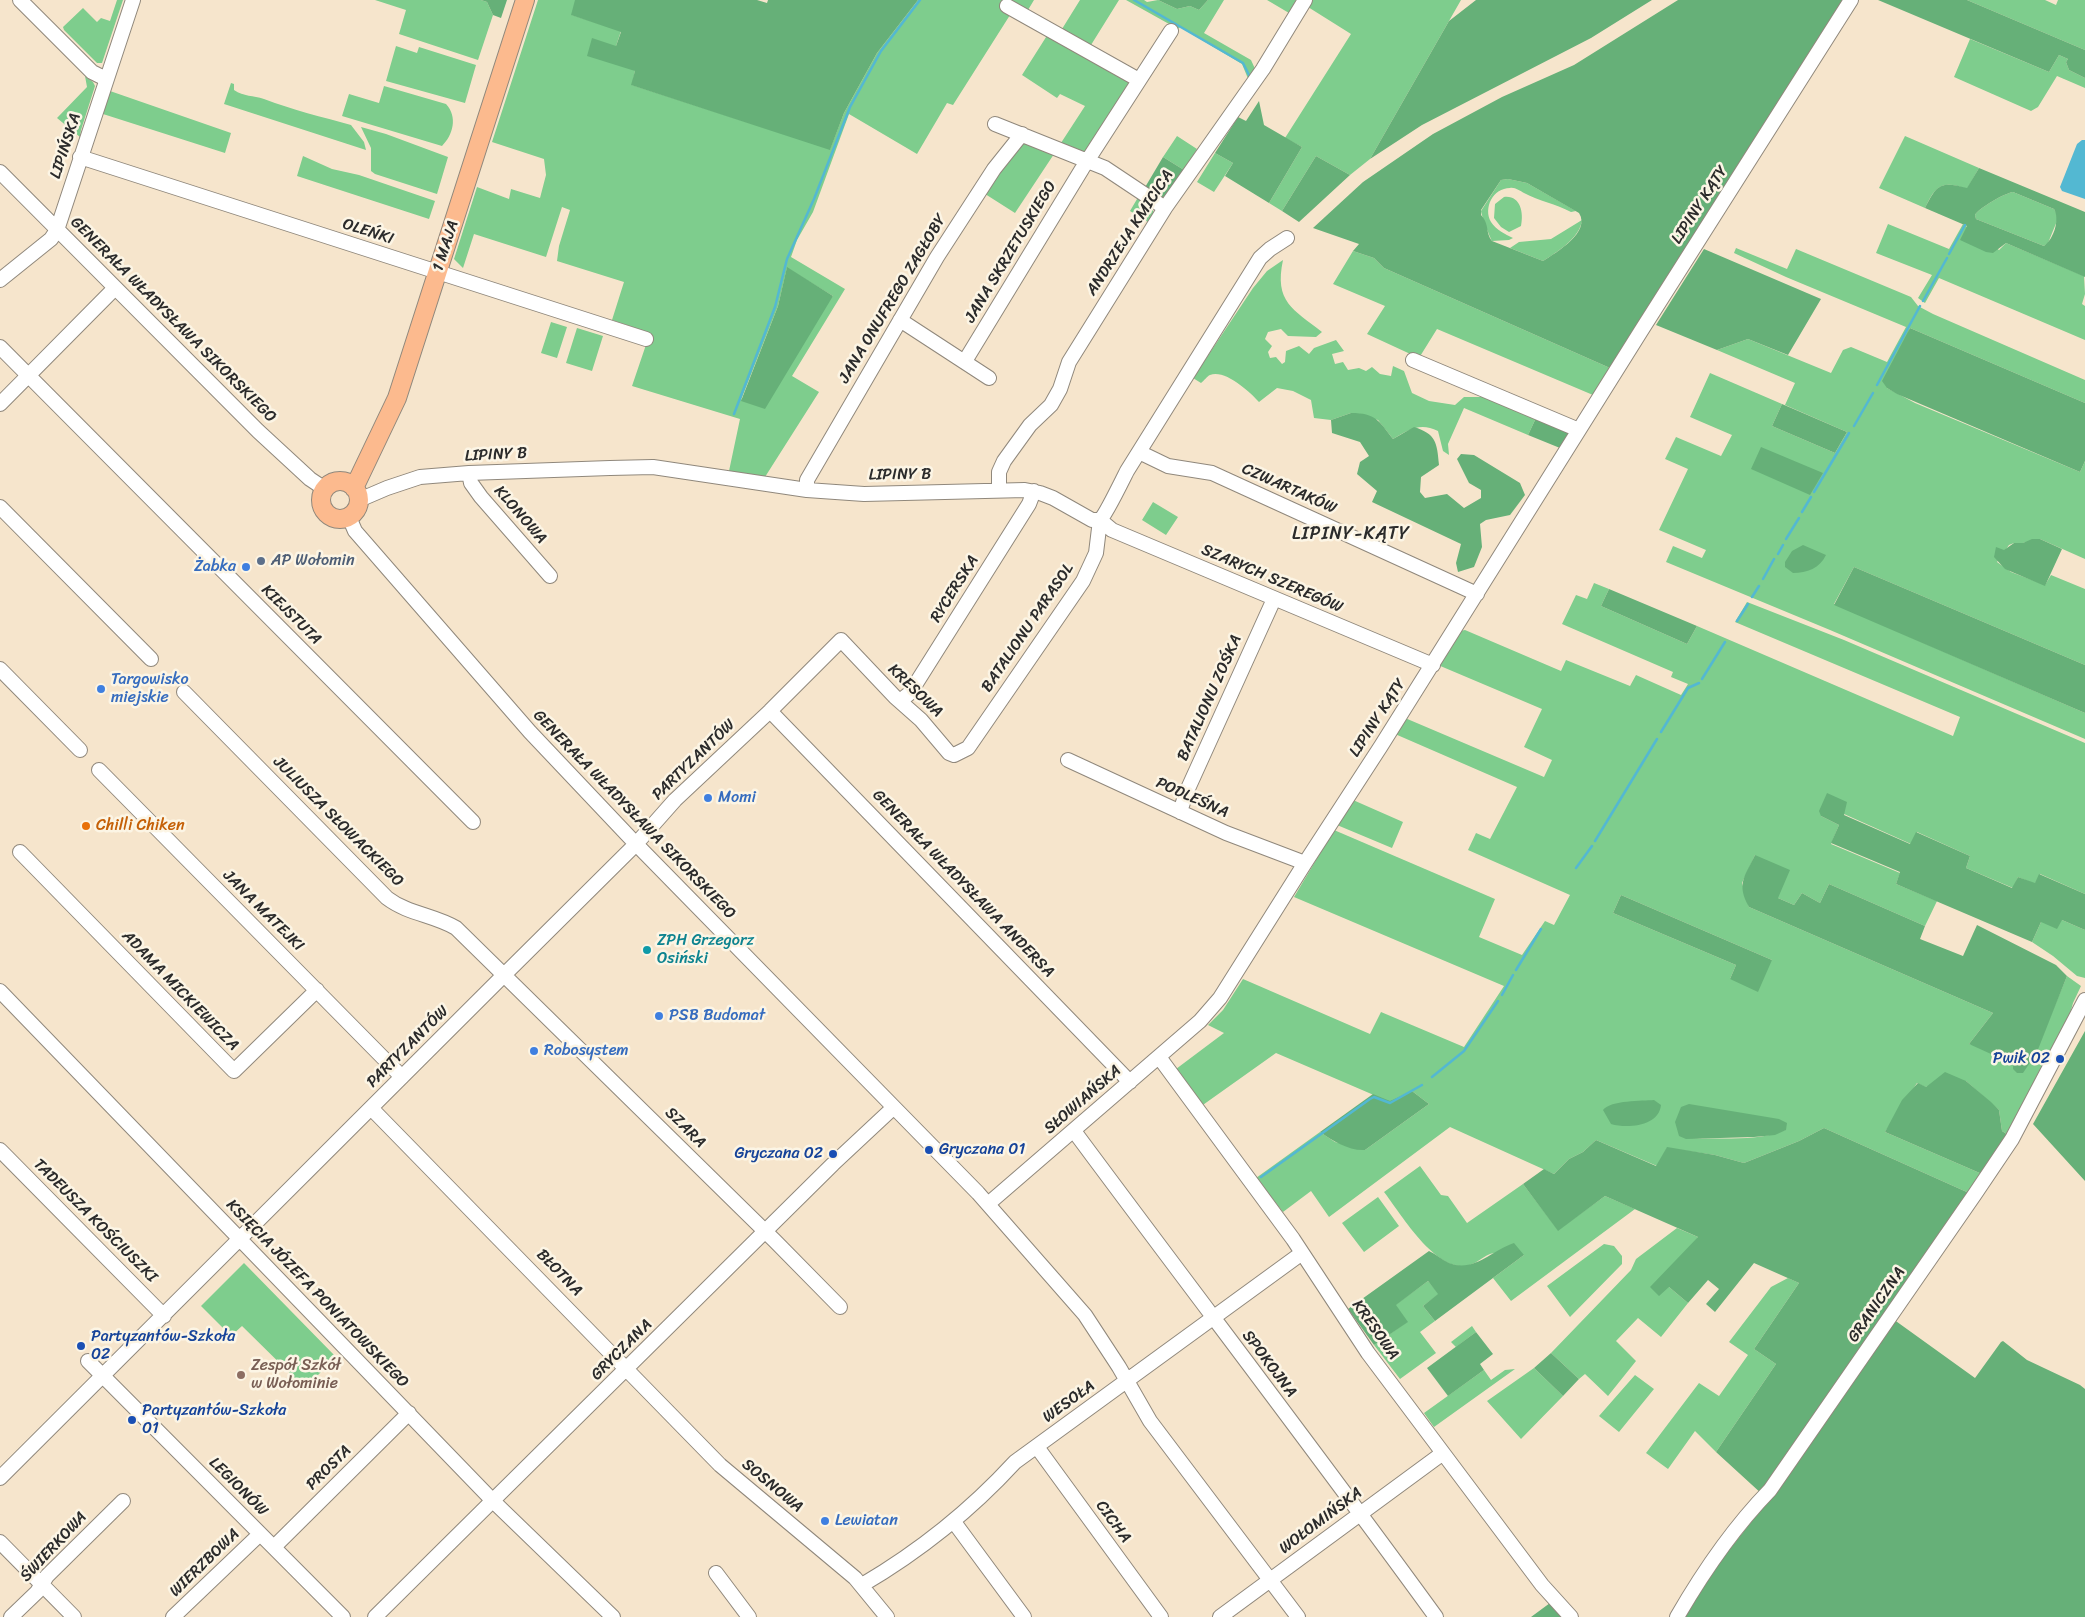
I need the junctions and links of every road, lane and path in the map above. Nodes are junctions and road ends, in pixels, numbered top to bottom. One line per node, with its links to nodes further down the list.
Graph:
1 (20, 0): 8 (street)
2 (132, 0): 8 (street, LIPIŃSKA)
3 (526, 0): 18 (main road, 1 MAJA)
4 (1305, 0): 15 (street, ANDRZEJA KMICICA)
5 (1851, 0): 29 (street, LIPINY KĄTY)
6 (1007, 6): 9 (street)
7 (1170, 31): 9 (street, JANA SKRZETUSKIEGO)
8 (106, 79): 12 (street, LIPIŃSKA)
9 (1140, 80): 13 (street, JANA SKRZETUSKIEGO)
10 (995, 124): 11 (street)
11 (1022, 134): 13 (street); 21 (street, JANA ONUFREGO ZAGŁOBY)
12 (80, 157): 16 (street, LIPIŃSKA); 18 (street, OLEŃKI)
13 (1088, 160): 15 (street); 25 (street, JANA SKRZETUSKIEGO)
14 (0, 172): 16 (street, GENERAŁA WŁADYSŁAWA SIKORSKIEGO)
15 (1165, 208): 33 (street, ANDRZEJA KMICICA)
16 (57, 230): 19 (street, LIPIŃSKA); 20 (street, GENERAŁA WŁADYSŁAWA SIKORSKIEGO)
17 (1287, 238): 30 (street)
18 (438, 273): 22 (street, OLEŃKI); 36 (main road, 1 MAJA)
19 (0, 280)
20 (115, 288): 26 (street); 32 (street, GENERAŁA WŁADYSŁAWA SIKORSKIEGO)
21 (900, 320): 25 (street); 34 (street, JANA ONUFREGO ZAGŁOBY)
22 (646, 339)
23 (0, 347): 26 (street, KIEJSTUTA)
24 (1413, 360): 29 (street)
25 (965, 362): 27 (street)
26 (28, 376): 28 (street); 55 (street, KIEJSTUTA)
27 (989, 378)
28 (0, 404)
29 (1579, 430): 41 (street, LIPINY KĄTY)
30 (1139, 452): 39 (street); 41 (street, CZWARTAKÓW)
31 (469, 473): 34 (street, LIPINY B); 36 (street, LIPINY B); 40 (street, KLONOWA)
32 (325, 489): 36 (main road); 38 (main road)
33 (999, 489): 34 (street, LIPINY B); 35 (street, LIPINY B)
34 (807, 490)
35 (1034, 491): 39 (street, LIPINY B); 48 (street, RYCERSKA)
36 (357, 494): 38 (main road)
37 (0, 507): 44 (street)
38 (349, 517): 56 (street, GENERAŁA WŁADYSŁAWA SIKORSKIEGO)
39 (1100, 520): 42 (street, SZARYCH SZEREGÓW); 50 (street, BATALIONU PARASOL)
40 (550, 576)
41 (1477, 594): 45 (street, LIPINY KĄTY)
42 (1274, 600): 45 (street, SZARYCH SZEREGÓW); 54 (street, BATALIONU ZOŚKA)
43 (840, 640): 48 (street, KRESOWA); 49 (street, PARTYZANTÓW)
44 (151, 659)
45 (1433, 665): 58 (street, LIPINY KĄTY)
46 (0, 669): 51 (street)
47 (184, 692): 59 (street, JULIUSZA SŁOWACKIEGO)
48 (900, 701): 50 (street, KRESOWA)
49 (770, 711): 56 (street, PARTYZANTÓW); 66 (street, GENERAŁA WŁADYSŁAWA ANDERSA)
50 (968, 748)
51 (80, 750)
52 (1068, 760): 54 (street, PODLEŚNA)
53 (99, 770): 60 (street, JANA MATEJKI)
54 (1180, 812): 58 (street, PODLEŚNA)
55 (473, 822)
56 (636, 844): 59 (street, PARTYZANTÓW); 68 (street, GENERAŁA WŁADYSŁAWA SIKORSKIEGO)
57 (20, 852): 60 (street, ADAMA MICKIEWICZA)
58 (1304, 863): 63 (street, LIPINY KĄTY)
59 (504, 975): 65 (street, PARTYZANTÓW); 72 (street, SZARA)
60 (317, 990): 65 (street, JANA MATEJKI)
61 (0, 991): 73 (street, KSIĘCIA JÓZEFA PONIATOWSKIEGO)
62 (2085, 1000): 112 (street, GRANICZNA)
63 (1200, 1021): 64 (street, SŁOWIAŃSKA)
64 (1159, 1057): 66 (street, SŁOWIAŃSKA); 74 (street, KRESOWA)
65 (402, 1077): 67 (street, PARTYZANTÓW)
66 (1130, 1082): 69 (street, SŁOWIAŃSKA)
67 (371, 1108): 73 (street, PARTYZANTÓW); 79 (street, BŁOTNA)
68 (893, 1108): 71 (street, GENERAŁA WŁADYSŁAWA SIKORSKIEGO); 72 (street, GRYCZANA)
69 (1074, 1131): 71 (street, SŁOWIAŃSKA); 77 (street, SPOKOJNA)
70 (0, 1150): 76 (street, TADEUSZA KOŚCIUSZKI)
71 (988, 1204): 81 (street, GENERAŁA WŁADYSŁAWA SIKORSKIEGO)
72 (765, 1232): 75 (street, SZARA); 79 (street, GRYCZANA)
73 (239, 1240): 76 (street, PARTYZANTÓW); 82 (street, KSIĘCIA JÓZEFA PONIATOWSKIEGO)
74 (1302, 1253): 77 (street, WESOŁA); 84 (street, KRESOWA)
75 (840, 1307)
76 (164, 1316): 80 (street, PARTYZANTÓW)
77 (1213, 1318): 81 (street, WESOŁA); 89 (street, SPOKOJNA)
78 (88, 1361): 80 (street, LEGIONÓW)
79 (627, 1369): 85 (street, BŁOTNA); 88 (street, GRYCZANA)
80 (103, 1376): 86 (street, PARTYZANTÓW); 91 (street, LEGIONÓW)
81 (1127, 1381): 83 (street, WESOŁA); 95 (street, GENERAŁA WŁADYSŁAWA SIKORSKIEGO)
82 (409, 1414): 88 (street, KSIĘCIA JÓZEFA PONIATOWSKIEGO); 93 (street, PROSTA)
83 (1037, 1447): 90 (street, WESOŁA); 107 (street, CICHA)
84 (1443, 1453): 89 (street, WOŁOMIŃSKA); 111 (street, KRESOWA)
85 (720, 1465): 97 (street, SOSNOWA)
86 (0, 1478)
87 (123, 1501): 96 (street, ŚWIERKOWA)
88 (494, 1502): 102 (street, GRYCZANA); 103 (street, KSIĘCIA JÓZEFA PONIATOWSKIEGO)
89 (1360, 1513): 95 (street, WOŁOMIŃSKA); 110 (street, SPOKOJNA)
90 (954, 1522): 97 (street, WESOŁA); 106 (street)
91 (260, 1534): 93 (street, LEGIONÓW); 100 (street, WIERZBOWA)
92 (0, 1542): 96 (street)
93 (274, 1547): 101 (street, LEGIONÓW)
94 (716, 1572): 104 (street)
95 (1271, 1580): 108 (street, WOŁOMIŃSKA); 109 (street, GENERAŁA WŁADYSŁAWA SIKORSKIEGO)
96 (42, 1585): 98 (street, ŚWIERKOWA); 99 (street)
97 (862, 1586): 105 (street, SOSNOWA)
98 (11, 1617)
99 (74, 1617)
100 (173, 1617)
101 (343, 1617)
102 (376, 1617)
103 (613, 1617)
104 (749, 1617)
105 (887, 1617)
106 (1024, 1617)
107 (1161, 1617)
108 (1220, 1617)
109 (1298, 1617)
110 (1436, 1617)
111 (1571, 1617)
112 (1677, 1617)

